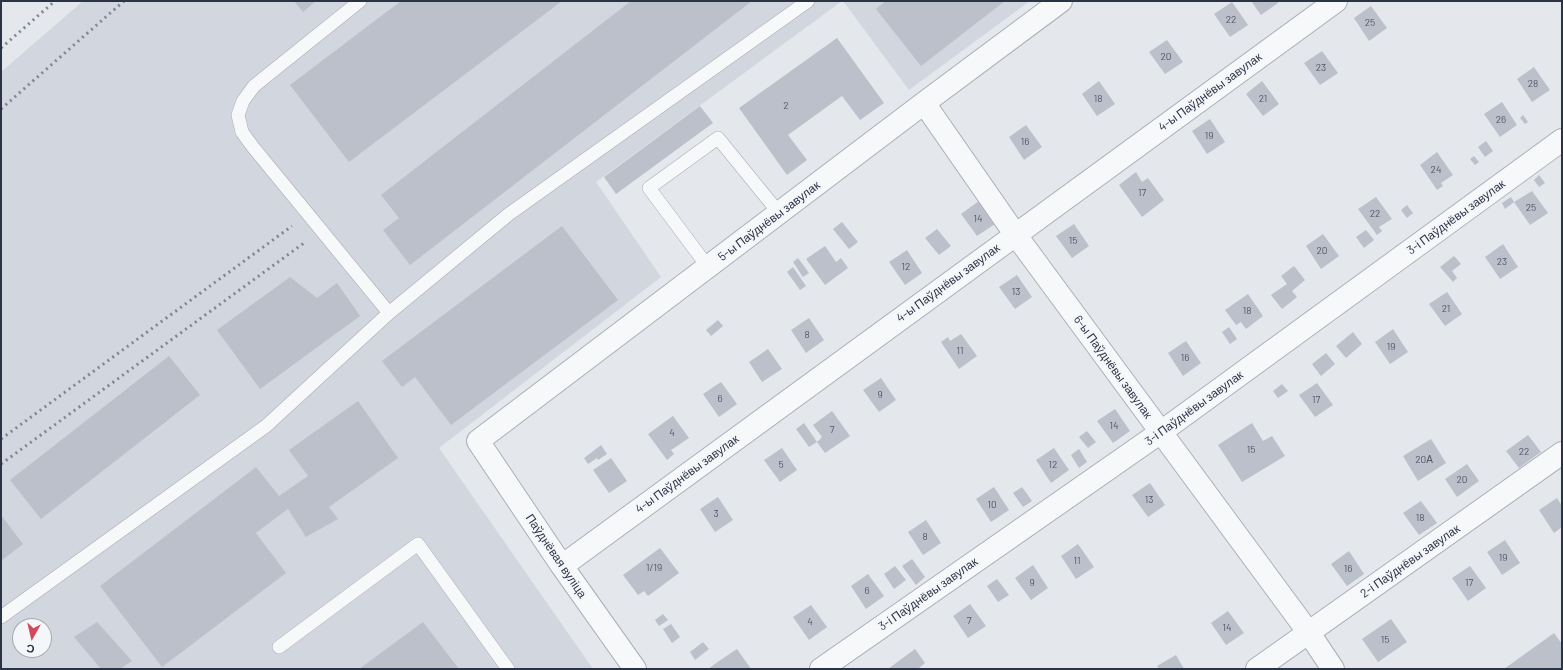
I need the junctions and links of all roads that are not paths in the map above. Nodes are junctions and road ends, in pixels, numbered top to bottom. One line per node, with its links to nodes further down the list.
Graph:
1 (360, 1): 10 (lane)
2 (808, 1): 10 (lane)
3 (1061, 1): 5 (street, 5-ы Паўднёвы завулак)
4 (1336, 1): 8 (street, 4-ы Паўднёвы завулак)
5 (924, 103): 7 (street, 5-ы Паўднёвы завулак); 8 (street, 6-ы Паўднёвы завулак)
6 (1562, 140): 11 (street, 3-і Паўднёвы завулак)
7 (779, 213): 9 (street, 5-ы Паўднёвы завулак); 9 (lane)
8 (1015, 234): 11 (street, 6-ы Паўднёвы завулак); 14 (street, 4-ы Паўднёвы завулак)
9 (708, 267): 12 (street, 5-ы Паўднёвы завулак)
10 (389, 313): 15 (lane)
11 (1161, 432): 16 (street, 6-ы Паўднёвы завулак); 20 (street, 3-і Паўднёвы завулак)
12 (478, 441): 14 (street, Паўднёвая вуліца)
13 (1562, 453): 16 (street, 2-і Паўднёвы завулак)
14 (562, 566): 19 (street, Паўднёвая вуліца)
15 (1, 617)
16 (1309, 633): 21 (street, 2-і Паўднёвы завулак); 22 (street, 6-ы Паўднёвы завулак)
17 (279, 647): 18 (lane)
18 (508, 669)
19 (635, 669)
20 (821, 669)
21 (1257, 669)
22 (1333, 669)

